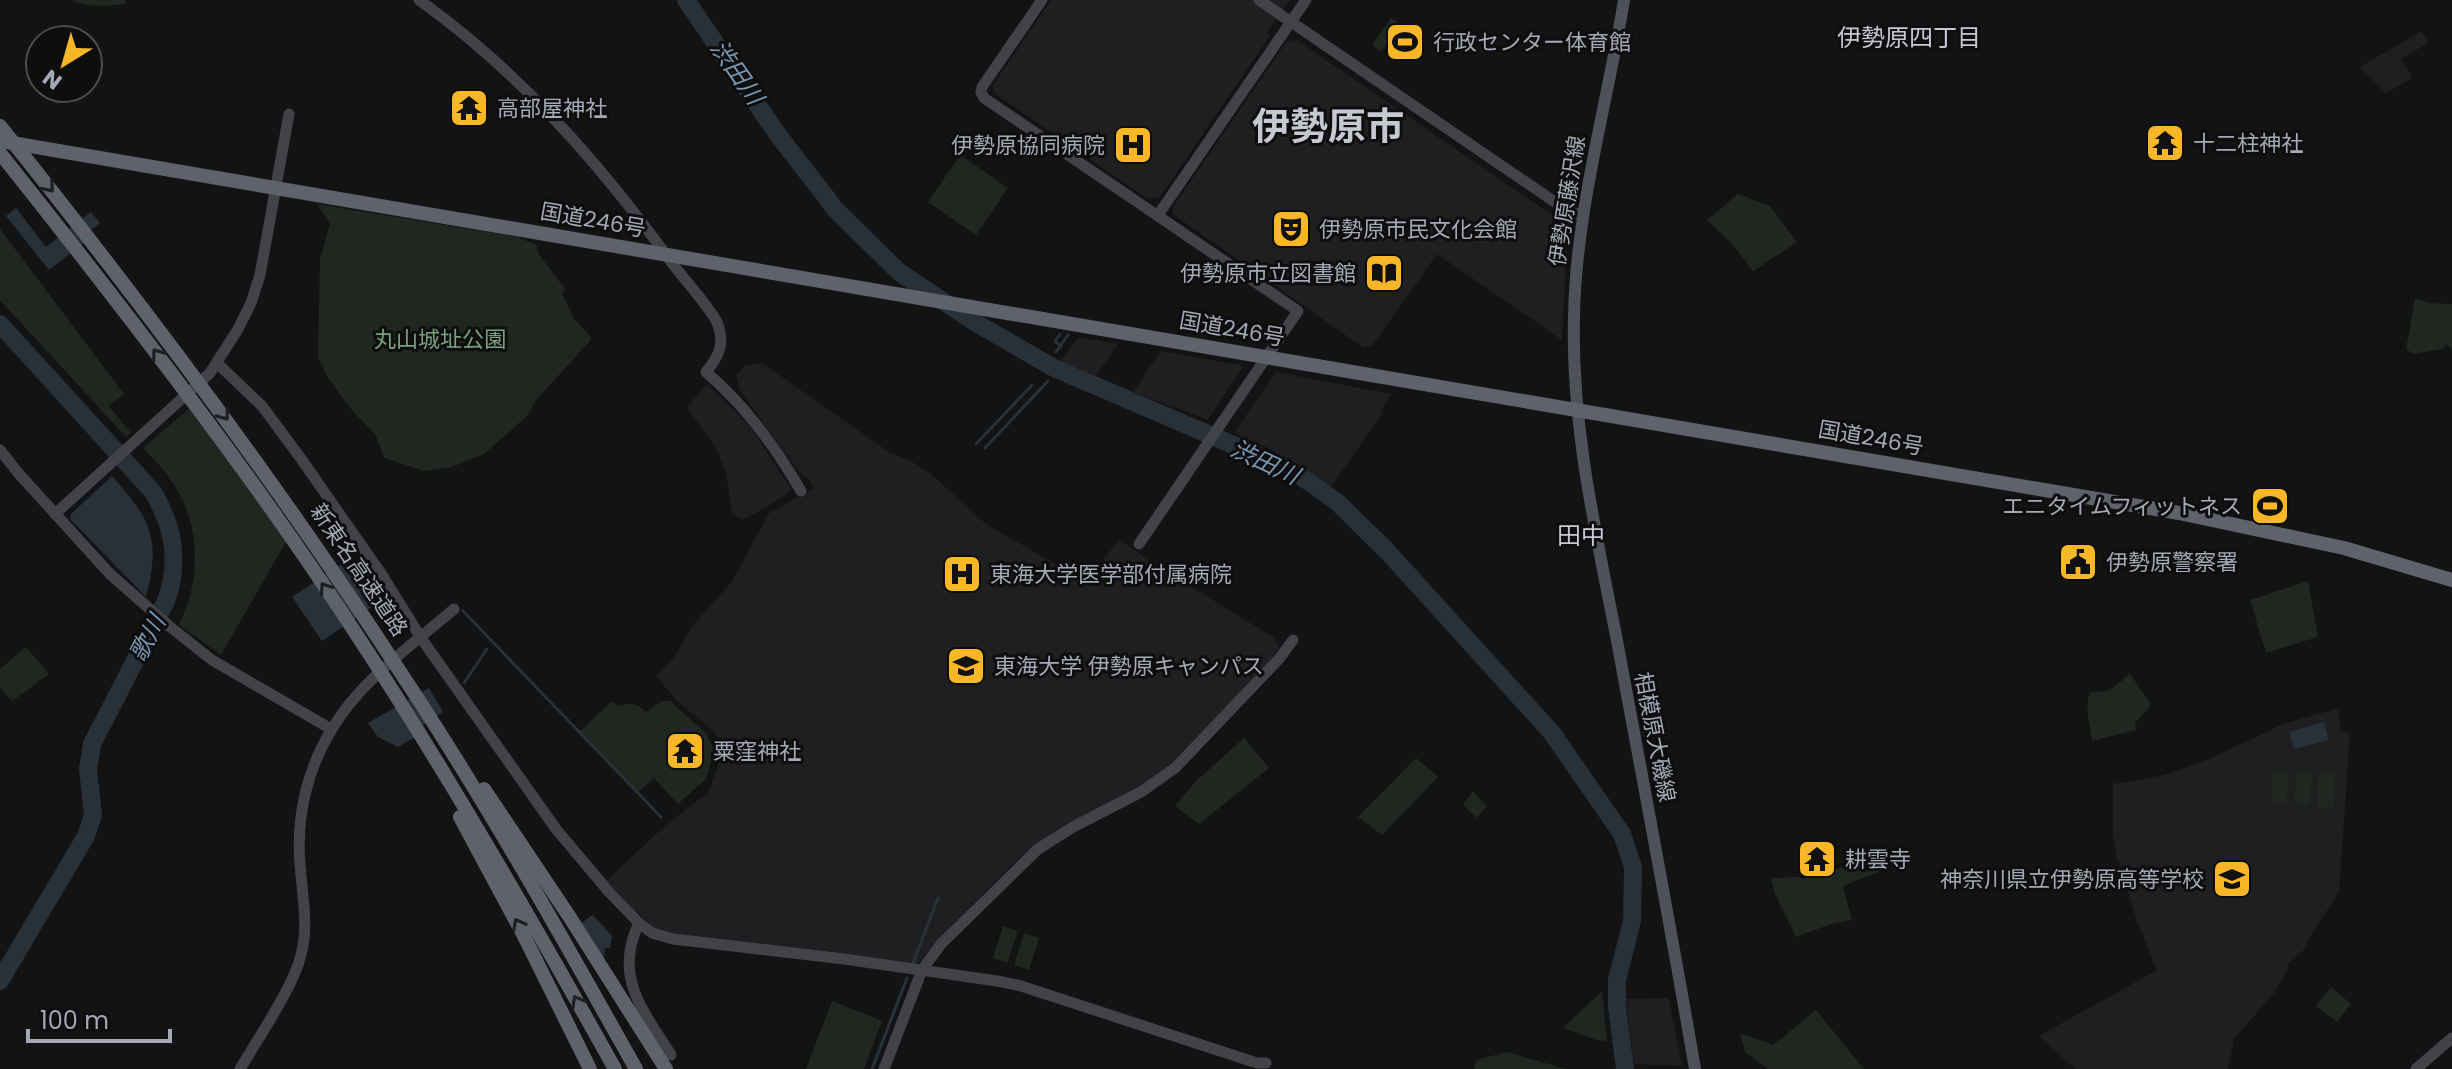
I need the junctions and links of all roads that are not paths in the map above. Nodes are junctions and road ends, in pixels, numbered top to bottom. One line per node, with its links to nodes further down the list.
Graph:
1 (419, 0): 14 (street)
2 (1042, 0): 12 (street)
3 (1259, 0): 6 (street)
4 (1306, 0): 6 (street)
5 (1624, 0): 13 (main road, 伊勢原藤沢線)
6 (1291, 22): 12 (street); 13 (street)
7 (289, 114): 11 (street)
8 (0, 126): 27 (highway, 新東名高速道路, one-way to 27)
9 (0, 141): 11 (highway, 国道246号)
10 (0, 153): 24 (highway, 新東名高速道路, one-way to 10)
11 (275, 188): 14 (highway, 国道246号); 16 (street)
12 (1158, 215): 15 (street)
13 (1582, 215): 17 (main road, 伊勢原藤沢線)
14 (666, 255): 15 (highway, 国道246号); 19 (street)
15 (1267, 357): 17 (highway, 国道246号); 21 (street)
16 (217, 363): 20 (street); 25 (street)
17 (1578, 411): 22 (highway, 国道246号); 39 (main road, 相模原大磯線)
18 (0, 450): 20 (street)
19 (801, 491)
20 (55, 514): 28 (street)
21 (1139, 544)
22 (2452, 580)
23 (454, 609): 25 (street)
24 (355, 634): 35 (highway, one-way to 24); 36 (highway, 新東名高速道路, one-way to 24)
25 (421, 638): 28 (street); 29 (street)
26 (1293, 640): 30 (street)
27 (403, 675): 32 (highway); 37 (highway, 新東名高速道路)
28 (331, 729): 34 (street)
29 (639, 923): 30 (street); 32 (street)
30 (922, 970): 33 (street); 38 (street)
31 (2452, 1038): 40 (street)
32 (668, 1062)
33 (1266, 1063)
34 (240, 1069)
35 (590, 1069)
36 (615, 1069)
37 (636, 1069)
38 (884, 1069)
39 (1695, 1069)
40 (2416, 1069)

